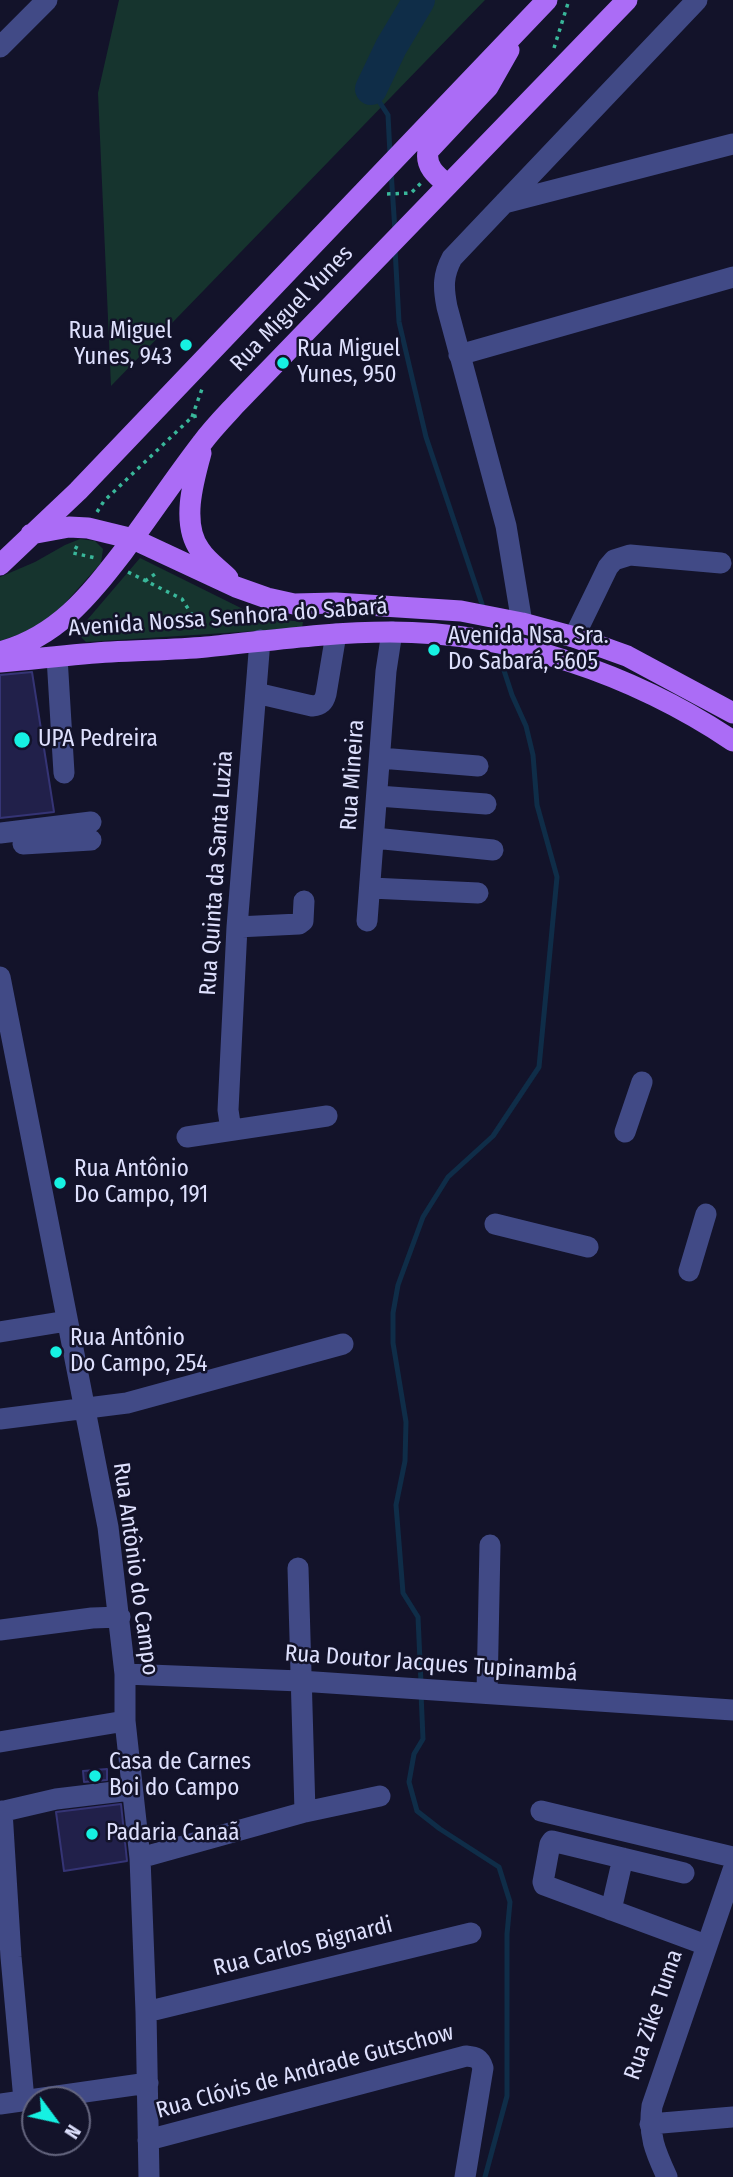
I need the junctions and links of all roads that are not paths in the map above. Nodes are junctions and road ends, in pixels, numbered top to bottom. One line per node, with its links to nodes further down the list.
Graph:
1 (47, 0): 6 (street)
2 (547, 0): 5 (main road, Rua Miguel Yunes)
3 (627, 0): 8 (main road, Rua Miguel Yunes)
4 (697, 0): 9 (street)
5 (524, 24): 8 (main road); 13 (main road, Rua Miguel Yunes)
6 (0, 47)
7 (733, 144): 9 (street)
8 (448, 185): 12 (main road, Rua Miguel Yunes)
9 (505, 203): 11 (street)
10 (733, 277): 11 (street)
11 (459, 355): 19 (street)
12 (204, 441): 14 (main road, Rua Miguel Yunes); 18 (main road)
13 (32, 534): 14 (main road, Avenida Nossa Senhora do Sabará); 15 (main road); 17 (main road, Rua Miguel Yunes)
14 (132, 539): 18 (main road, Avenida Nossa Senhora do Sabará); 24 (main road, Rua Miguel Yunes)
15 (0, 555)
16 (721, 563): 22 (street)
17 (0, 565)
18 (236, 587): 19 (main road, Avenida Nossa Senhora do Sabará)
19 (522, 623): 22 (main road, Avenida Nossa Senhora do Sabará)
20 (392, 632): 21 (main road, Avenida Nossa Senhora do Sabará); 29 (main road, Avenida Nossa Senhora do Sabará); 30 (street, Rua Mineira)
21 (336, 634): 23 (main road, Avenida Nossa Senhora do Sabará); 27 (street)
22 (574, 637): 28 (main road, Avenida Nossa Senhora do Sabará)
23 (260, 640): 25 (main road, Avenida Nossa Senhora do Sabará); 27 (street, Rua Quinta da Santa Luzia)
24 (0, 652)
25 (57, 657): 26 (main road, Avenida Nossa Senhora do Sabará); 32 (street)
26 (0, 662)
27 (256, 693): 43 (street, Rua Quinta da Santa Luzia)
28 (733, 713)
29 (733, 741)
30 (380, 758): 31 (street); 33 (street, Rua Mineira)
31 (478, 766)
32 (64, 773)
33 (378, 796): 34 (street); 36 (street, Rua Mineira)
34 (486, 804)
35 (0, 833): 37 (street)
36 (374, 838): 38 (street); 39 (street, Rua Mineira)
37 (0, 845)
38 (493, 850)
39 (371, 888): 40 (street); 42 (street, Rua Mineira)
40 (478, 893)
41 (304, 901): 43 (street)
42 (367, 921)
43 (237, 927): 47 (street, Rua Quinta da Santa Luzia)
44 (0, 977): 54 (street, Rua Antônio do Campo)
45 (642, 1083): 48 (street)
46 (327, 1116): 47 (street)
47 (230, 1120): 49 (street)
48 (625, 1132)
49 (187, 1137)
50 (706, 1214): 53 (street)
51 (495, 1224): 52 (street)
52 (588, 1247)
53 (689, 1271)
54 (67, 1321): 55 (street); 57 (street, Rua Antônio do Campo)
55 (0, 1332)
56 (343, 1344): 57 (street)
57 (84, 1409): 58 (street); 61 (street, Rua Antônio do Campo)
58 (0, 1419)
59 (490, 1545): 65 (street)
60 (298, 1569): 64 (street)
61 (120, 1617): 62 (street); 63 (street, Rua Antônio do Campo)
62 (0, 1630)
63 (125, 1674): 64 (street, Rua Doutor Jacques Tupinambá); 67 (street, Rua Antônio do Campo)
64 (300, 1681): 65 (street, Rua Doutor Jacques Tupinambá); 73 (street)
65 (487, 1693): 66 (street, Rua Doutor Jacques Tupinambá)
66 (733, 1710)
67 (125, 1721): 68 (street); 69 (street, Rua Antônio do Campo)
68 (0, 1742)
69 (131, 1790): 72 (street); 75 (street, Rua Antônio do Campo)
70 (380, 1796): 73 (street)
71 (541, 1811): 74 (street)
72 (1, 1812): 82 (street)
73 (304, 1812): 75 (street)
74 (733, 1857)
75 (139, 1858): 83 (street, Rua Antônio do Campo)
76 (623, 1858): 78 (street); 79 (street); 79 (street)
77 (733, 1870): 81 (street, Rua Zike Tuma)
78 (684, 1872)
79 (611, 1910): 81 (street)
80 (471, 1933): 83 (street, Rua Carlos Bignardi)
81 (706, 1945): 90 (street, Rua Zike Tuma)
82 (5, 1958): 85 (street)
83 (146, 2012): 84 (street, Rua Antônio do Campo)
84 (148, 2083): 86 (street); 91 (street, Rua Antônio do Campo)
85 (22, 2086)
86 (91, 2091)
87 (21, 2100): 88 (street)
88 (0, 2104)
89 (733, 2117): 90 (street)
90 (650, 2124): 94 (street, Rua Zike Tuma)
91 (148, 2140): 92 (street, Rua Antônio do Campo); 93 (street, Rua Clóvis de Andrade Gutschow)
92 (149, 2177)
93 (464, 2177)
94 (667, 2177)

